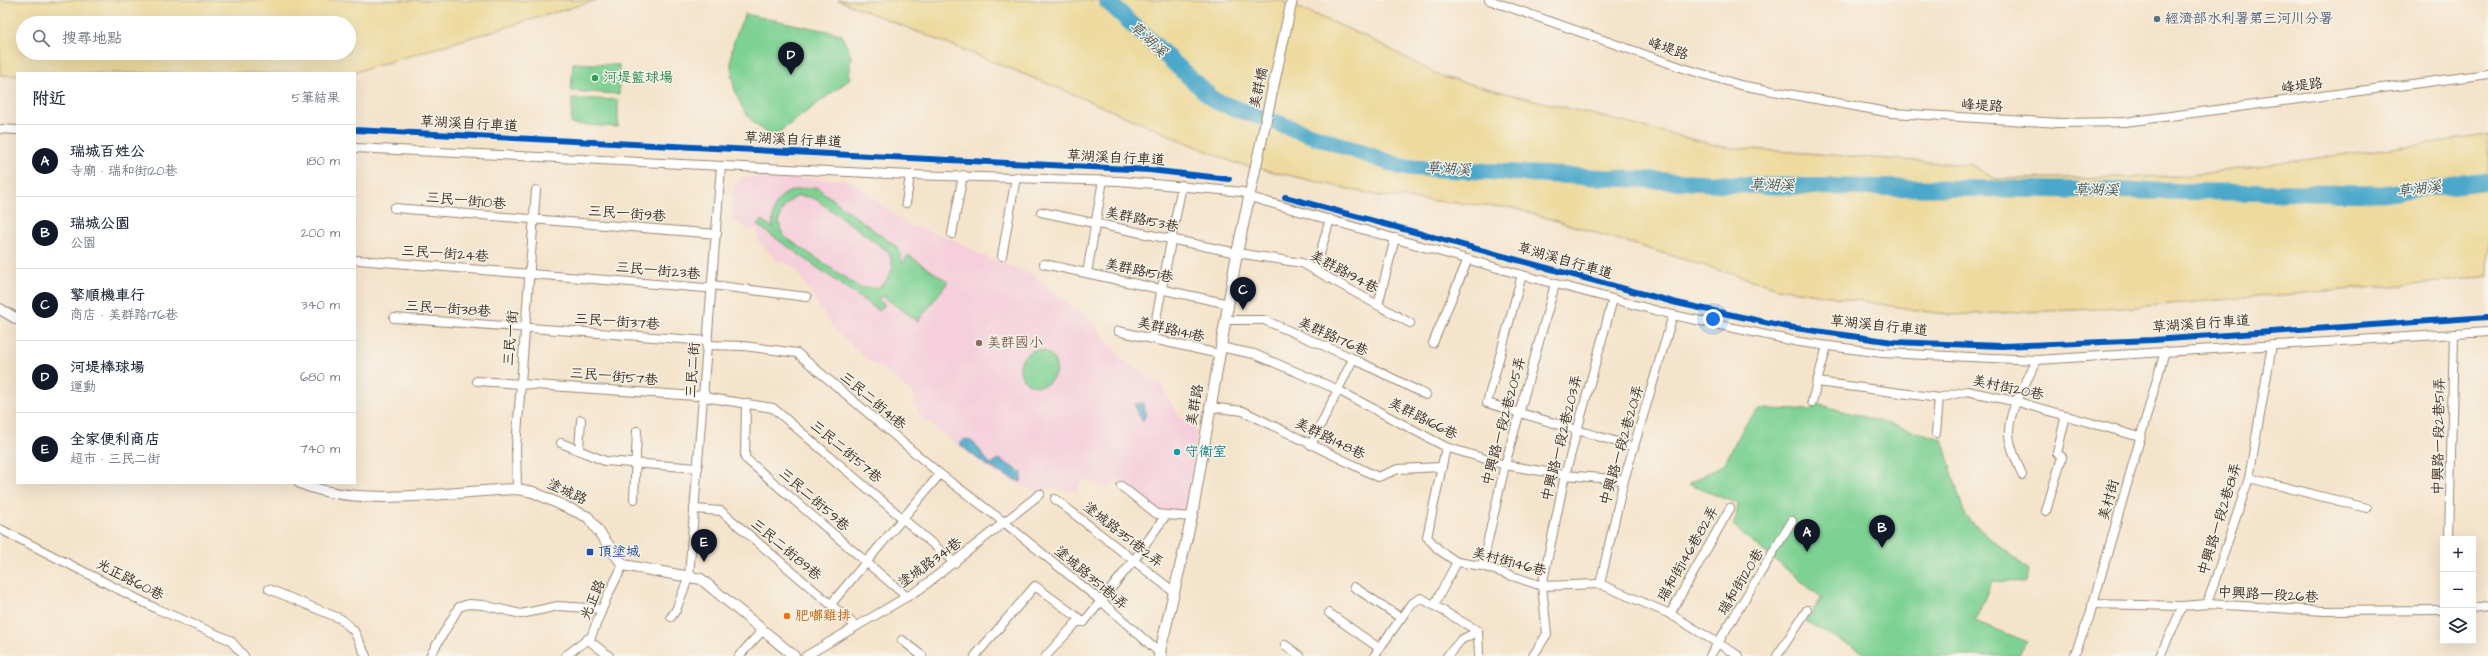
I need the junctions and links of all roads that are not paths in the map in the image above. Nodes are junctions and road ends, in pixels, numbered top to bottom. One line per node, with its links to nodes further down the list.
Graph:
1 (1292, 0): 12 (street, 美群橋)
2 (1489, 0): 3 (street, 峰堤路)
3 (2488, 74)
4 (0, 129): 5 (street)
5 (16, 130)
6 (356, 148): 7 (street)
7 (721, 166): 8 (street); 22 (street, 三民二街)
8 (910, 175): 9 (street); 16 (street)
9 (963, 175): 10 (street); 23 (street)
10 (1016, 178): 11 (street); 27 (street)
11 (1103, 180): 13 (street); 21 (street)
12 (1253, 182): 15 (street, 美群路)
13 (1182, 185): 15 (street); 25 (street)
14 (536, 190): 20 (street, 三民一街)
15 (1250, 197): 19 (street); 26 (street, 美群路)
16 (906, 203)
17 (394, 208): 20 (street, 三民一街10巷)
18 (1042, 212): 21 (street, 美群路153巷)
19 (1330, 219): 24 (street); 31 (street)
20 (535, 220): 22 (street, 三民一街9巷); 32 (street, 三民一街)
21 (1096, 223): 25 (street, 美群路153巷); 33 (street)
22 (717, 234): 36 (street, 三民二街)
23 (952, 234)
24 (1396, 238): 28 (street); 41 (street)
25 (1171, 239): 26 (street, 美群路153巷); 37 (street)
26 (1237, 253): 31 (street, 美群路194巷); 40 (street, 美群路)
27 (1002, 256)
28 (1468, 259): 34 (street); 54 (street)
29 (358, 260): 32 (street, 三民一街24巷)
30 (1044, 264): 33 (street, 美群路151巷)
31 (1315, 271): 41 (street, 美群路194巷)
32 (530, 273): 36 (street, 三民一街23巷); 48 (street, 三民一街)
33 (1087, 273): 37 (street, 美群路151巷)
34 (1522, 275): 35 (street); 72 (street)
35 (1555, 284): 39 (street); 72 (street, 中興路一段2巷205弄)
36 (712, 285): 38 (street, 三民一街23巷); 53 (street, 三民二街)
37 (1161, 289): 40 (street, 美群路151巷); 52 (street)
38 (807, 297)
39 (1613, 299): 43 (street); 76 (street, 中興路一段2巷203弄)
40 (1229, 304): 46 (street, 美群路)
41 (1378, 305): 47 (street, 美群路194巷)
42 (0, 309): 44 (street)
43 (1673, 314): 56 (street); 82 (street, 中興路一段2巷201弄)
44 (16, 318)
45 (394, 318): 48 (street, 三民一街38巷)
46 (1226, 320): 57 (street, 美群路); 59 (street, 美群路176巷)
47 (1410, 323)
48 (525, 328): 53 (street, 三民一街37巷); 62 (street, 三民一街)
49 (1118, 331): 52 (street, 美群路141巷)
50 (2488, 332): 51 (street)
51 (2454, 334): 55 (street); 109 (street, 中興路一段2巷51弄)
52 (1152, 339): 57 (street, 美群路141巷)
53 (708, 343): 65 (street, 三民二街); 88 (street, 三民二街41巷)
54 (1433, 343)
55 (2272, 345): 58 (street); 91 (street, 中興路一段2巷81弄)
56 (1827, 346): 60 (street); 63 (street)
57 (1219, 351): 64 (street, 美群路166巷); 71 (street, 美群路)
58 (2165, 351): 60 (street); 78 (street, 美村街)
59 (1353, 359): 64 (street); 66 (street, 美群路176巷)
60 (2037, 360): 69 (street)
61 (477, 381): 62 (street, 三民一街57巷)
62 (520, 382): 65 (street, 三民一街57巷); 95 (street, 三民一街)
63 (1817, 382): 67 (street, 美村街20巷); 68 (street)
64 (1338, 390): 80 (street); 81 (street, 美群路166巷)
65 (705, 395): 70 (street, 三民二街57巷); 87 (street, 三民二街)
66 (1426, 395)
67 (1939, 398): 69 (street, 美村街20巷); 77 (street)
68 (1812, 402)
69 (2018, 402): 73 (street, 美村街20巷); 90 (street)
70 (746, 403): 104 (street, 三民二街57巷); 111 (street, 三民二街59巷)
71 (1209, 407): 80 (street, 美群路148巷); 105 (street, 美群路)
72 (1519, 412): 76 (street); 85 (street, 中興路一段2巷205弄)
73 (2066, 415): 78 (street, 美村街20巷); 102 (street)
74 (581, 420): 83 (street)
75 (637, 431): 84 (street)
76 (1576, 431): 82 (street); 89 (street, 中興路一段2巷203弄)
77 (1936, 433)
78 (2140, 437): 125 (street, 美村街)
79 (561, 443): 83 (street)
80 (1312, 445): 86 (street, 美群路148巷)
81 (1446, 447): 85 (street, 美群路166巷); 86 (street, 美村街146巷)
82 (1634, 447): 92 (street, 中興路一段2巷201弄)
83 (579, 450): 84 (street)
84 (636, 463): 87 (street); 97 (street)
85 (1505, 465): 89 (street, 美群路166巷); 115 (street, 中興路一段2巷205弄)
86 (1442, 467): 112 (street, 美村街146巷)
87 (698, 468): 99 (street, 三民二街)
88 (940, 474): 104 (street); 107 (street, 三民二街41巷)
89 (1565, 475): 92 (street, 美群路166巷); 118 (street, 中興路一段2巷203弄)
90 (2022, 475)
91 (2249, 478): 101 (street); 126 (street, 中興路一段2巷81弄)
92 (1624, 480): 117 (street, 中興路一段2巷201弄)
93 (303, 484): 95 (street, 塗城路)
94 (1121, 486): 103 (street)
95 (517, 489): 114 (street, 塗城路)
96 (1040, 494): 107 (street, 塗城路341巷)
97 (634, 499)
98 (1055, 499): 110 (street, 塗城路351巷2弄)
99 (694, 508): 116 (street, 三民二街); 124 (street, 三民二街89巷)
100 (1730, 508): 135 (street, 瑞和街146巷82弄)
101 (2367, 508)
102 (2046, 510)
103 (1166, 515): 105 (street); 110 (street)
104 (903, 517): 111 (street); 113 (street, 三民二街57巷)
105 (1192, 517): 121 (street, 美群路)
106 (1792, 521): 144 (street, 瑞和街120巷)
107 (1004, 523): 113 (street, 塗城路341巷); 123 (street, 塗城路351巷1弄)
108 (0, 529): 148 (street, 光正路60巷)
109 (2449, 536)
110 (1134, 560): 121 (street, 塗城路351巷2弄); 123 (street)
111 (866, 561): 122 (street, 三民二街59巷); 124 (street)
112 (1457, 562): 115 (street, 美村街146巷); 127 (street)
113 (955, 563): 122 (street, 塗城路341巷)
114 (623, 565): 116 (street); 131 (street, 光正路)
115 (1482, 566): 118 (street, 美村街146巷)
116 (689, 576): 136 (street, 三民二街); 140 (street)
117 (1600, 584): 118 (street, 美村街146巷); 135 (street, 美村街146巷)
118 (1542, 586): 164 (street, 中興路一段2巷203弄)
119 (1354, 587): 137 (street)
120 (269, 589): 149 (street)
121 (1174, 592): 159 (street, 美群路)
122 (907, 597): 139 (street, 塗城路341巷)
123 (1101, 601): 138 (street); 159 (street, 塗城路351巷1弄)
124 (831, 604): 139 (street, 三民二街89巷)
125 (2092, 604): 128 (street, 中興路一段26巷); 168 (street, 美村街)
126 (2206, 604): 128 (street, 中興路一段26巷); 133 (street, 中興路一段26巷)
127 (1434, 605): 137 (street); 141 (street)
128 (2183, 606): 147 (street)
129 (2488, 606): 130 (street)
130 (2476, 608)
131 (602, 609): 142 (street, 光正路); 150 (street)
132 (1807, 610): 167 (street)
133 (2440, 610)
134 (1329, 613): 146 (street)
135 (1670, 614): 144 (street, 美村街146巷)
136 (676, 615)
137 (1401, 618): 146 (street)
138 (1084, 622): 157 (street); 158 (street)
139 (856, 626): 155 (street, 塗城路341巷)
140 (762, 631): 153 (street); 154 (street)
141 (1478, 631): 162 (street); 163 (street)
142 (587, 639): 151 (street, 光正路); 152 (street)
143 (902, 640): 156 (street)
144 (1719, 644): 165 (street, 瑞和街120巷); 166 (street, 美村街146巷)
145 (1285, 645): 160 (street)
146 (1380, 648): 161 (street)
147 (2162, 653): 169 (street)
148 (244, 656)
149 (366, 656)
150 (430, 656)
151 (565, 656)
152 (609, 656)
153 (738, 656)
154 (794, 656)
155 (806, 656)
156 (922, 656)
157 (975, 656)
158 (1046, 656)
159 (1161, 656)
160 (1300, 656)
161 (1374, 656)
162 (1447, 656)
163 (1479, 656)
164 (1534, 656)
165 (1710, 656)
166 (1739, 656)
167 (1777, 656)
168 (2074, 656)
169 (2170, 656)

